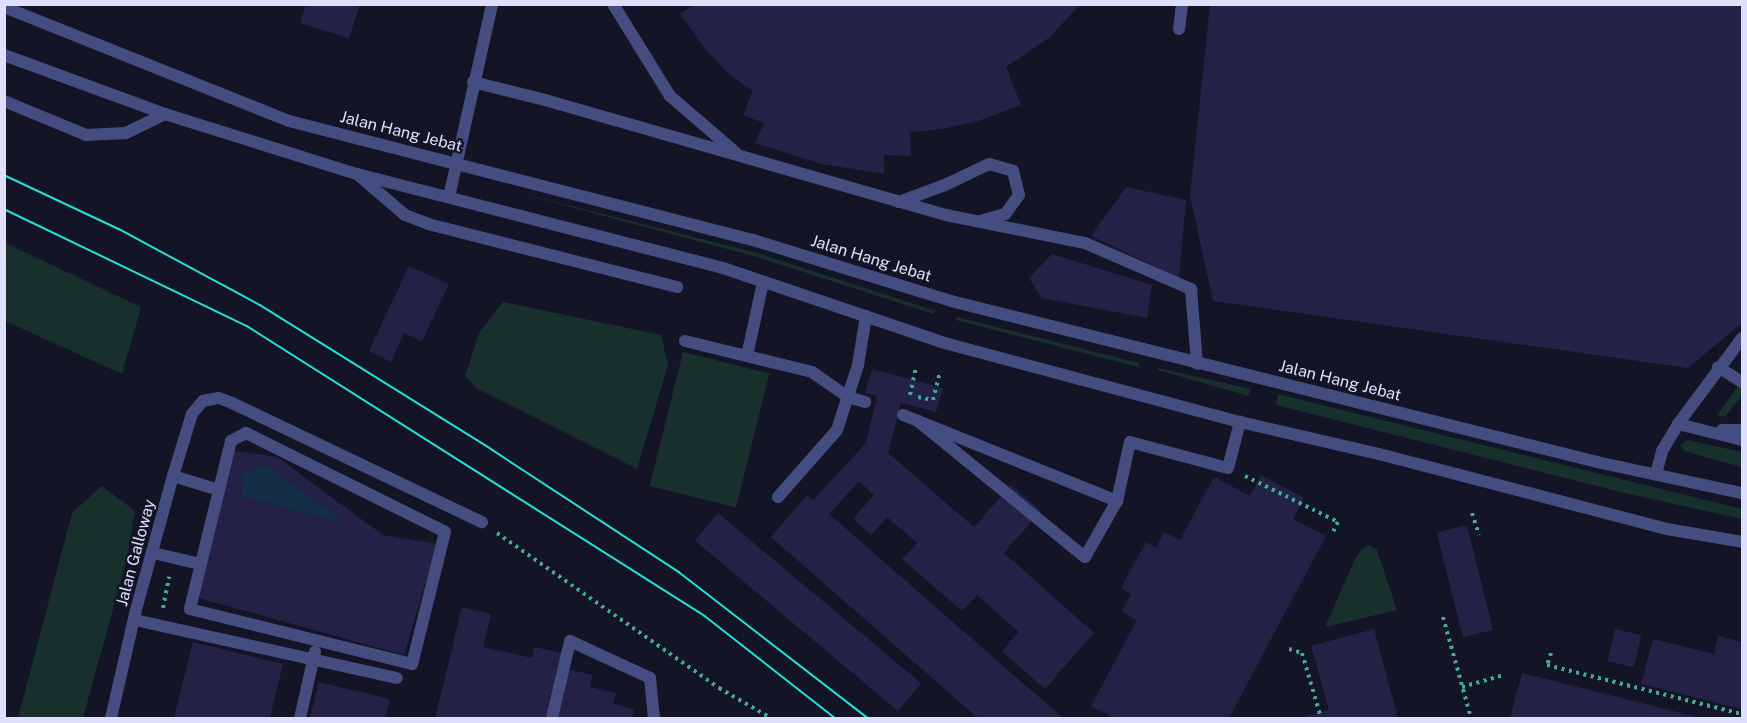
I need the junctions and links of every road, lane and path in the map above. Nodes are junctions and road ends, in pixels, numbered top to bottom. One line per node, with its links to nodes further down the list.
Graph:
1 (492, 4): 7 (street)
2 (613, 4): 10 (street)
3 (1182, 4): 5 (street)
4 (4, 7): 11 (street, Jalan Hang Jebat)
5 (1179, 29)
6 (4, 55): 9 (street)
7 (473, 82): 10 (street); 11 (street)
8 (4, 100): 9 (street)
9 (165, 114): 12 (street)
10 (740, 156): 14 (street)
11 (457, 163): 13 (street); 22 (street, Jalan Hang Jebat)
12 (357, 174): 13 (street); 17 (street)
13 (448, 197): 16 (street)
14 (898, 202): 15 (street); 15 (street)
15 (980, 222): 22 (street)
16 (763, 282): 18 (street); 21 (street)
17 (677, 287)
18 (866, 316): 28 (street); 32 (street)
19 (1743, 338): 24 (street)
20 (685, 341): 21 (street)
21 (747, 356): 28 (street)
22 (1197, 364): 38 (street, Jalan Hang Jebat)
23 (916, 367): 27 (path)
24 (1718, 367): 26 (street); 33 (street)
25 (940, 372): 27 (path)
26 (1743, 382)
27 (910, 395): 30 (path)
28 (848, 397): 29 (street); 42 (street)
29 (865, 402)
30 (903, 415): 31 (street)
31 (918, 421): 43 (street); 43 (street)
32 (1239, 422): 37 (street); 48 (street)
33 (1678, 424): 35 (street); 38 (street)
34 (1743, 430): 35 (street)
35 (1703, 431): 36 (street)
36 (1743, 440)
37 (1228, 468): 43 (street); 46 (path)
38 (1656, 474): 41 (street, Jalan Hang Jebat)
39 (173, 476): 40 (street); 45 (street, Jalan Galloway); 49 (street, Jalan Galloway)
40 (219, 490): 50 (street); 55 (street)
41 (1743, 493)
42 (778, 497)
43 (1118, 501)
44 (1472, 513): 47 (path)
45 (482, 522): 67 (path)
46 (1332, 534)
47 (1479, 535)
48 (1743, 542)
49 (153, 553): 50 (street); 53 (street, Jalan Galloway)
50 (200, 564): 55 (street)
51 (169, 576): 54 (path)
52 (1443, 616): 61 (path)
53 (135, 620): 54 (street); 63 (street, Jalan Galloway)
54 (160, 626): 58 (street)
55 (318, 641): 58 (street)
56 (1289, 649): 68 (path)
57 (1551, 653): 62 (path)
58 (314, 659): 60 (street); 64 (street)
59 (1503, 675): 61 (path)
60 (397, 678)
61 (1462, 687): 69 (path)
62 (1743, 714)
63 (111, 718)
64 (300, 718)
65 (552, 718): 66 (street)
66 (654, 718)
67 (771, 718)
68 (1321, 718)
69 (1471, 718)

